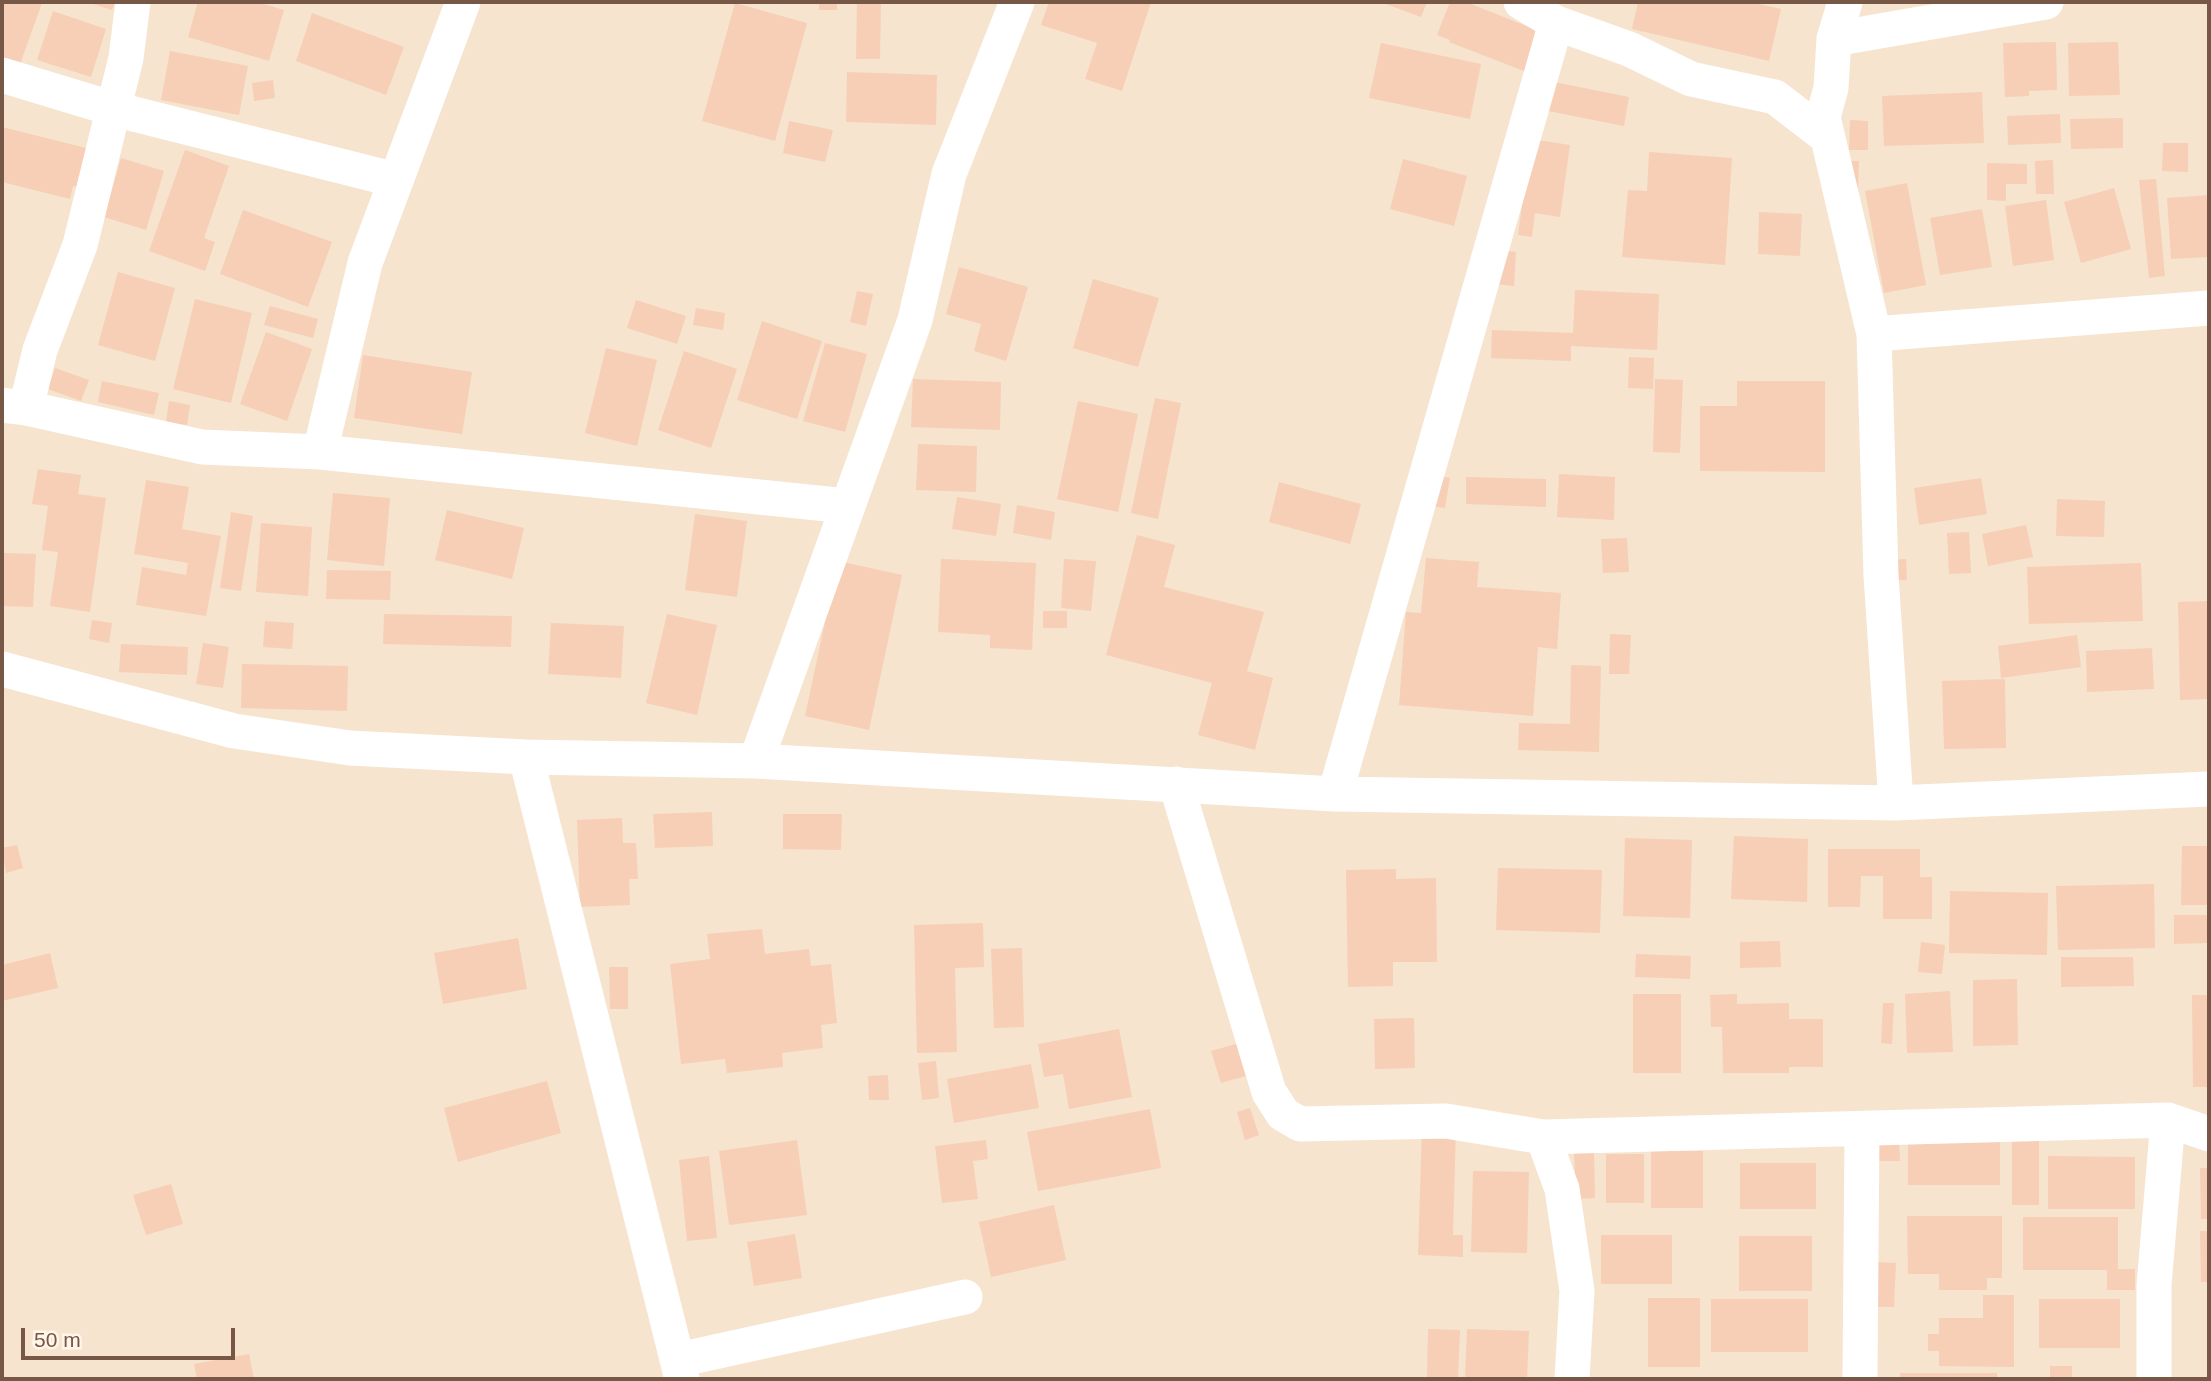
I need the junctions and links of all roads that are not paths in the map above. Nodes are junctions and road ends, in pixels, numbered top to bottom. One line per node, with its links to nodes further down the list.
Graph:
1 (133, 2): 12 (street)
2 (463, 2): 14 (street)
3 (988, 2): 10 (street)
4 (1017, 2): 10 (street)
5 (1521, 2): 8 (street)
6 (1845, 2): 9 (street)
7 (2046, 2): 9 (street)
8 (1556, 23): 13 (street); 25 (street)
9 (1834, 39): 13 (street)
10 (997, 51): 19 (street)
11 (2, 75): 12 (street)
12 (114, 109): 14 (street); 17 (street)
13 (1827, 137): 16 (street)
14 (396, 180): 18 (street)
15 (2209, 308): 16 (street)
16 (1874, 334): 26 (street)
17 (14, 406): 18 (street)
18 (320, 452): 19 (street)
19 (847, 506): 22 (street)
20 (2, 669): 21 (street)
21 (526, 757): 22 (street); 32 (street)
22 (756, 761): 23 (street)
23 (1176, 784): 25 (street); 30 (street)
24 (2209, 789): 26 (street)
25 (1335, 794): 26 (street)
26 (1896, 803)
27 (2168, 1120): 28 (street); 29 (street); 35 (street)
28 (1862, 1130): 30 (street); 34 (street)
29 (2209, 1134)
30 (1544, 1137): 33 (street)
31 (965, 1297): 32 (street)
32 (680, 1370)
33 (1572, 1379)
34 (1860, 1379)
35 (2154, 1379)

